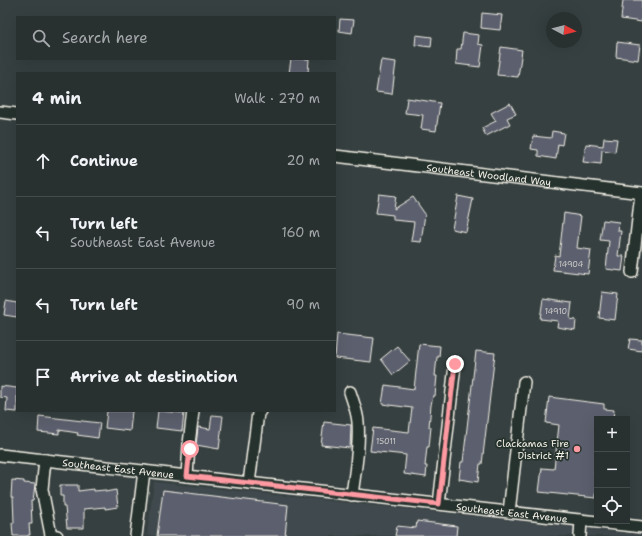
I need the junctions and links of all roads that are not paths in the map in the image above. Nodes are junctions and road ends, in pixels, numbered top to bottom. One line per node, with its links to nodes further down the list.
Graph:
1 (0, 112): 2 (street)
2 (16, 114)
3 (336, 156): 4 (street, Southeast Woodland Way)
4 (642, 193): 5 (street)
5 (632, 272)
6 (455, 364): 17 (street)
7 (524, 382): 18 (street)
8 (350, 392): 16 (street)
9 (193, 412): 14 (street)
10 (259, 412): 15 (street)
11 (0, 455): 12 (street, Southeast East Avenue)
12 (45, 460): 13 (street, Southeast East Avenue); 23 (street)
13 (144, 471): 14 (street, Southeast East Avenue); 24 (street)
14 (187, 476): 15 (street, Southeast East Avenue)
15 (249, 483): 16 (street, Southeast East Avenue)
16 (352, 494): 17 (street, Southeast East Avenue)
17 (439, 504): 18 (street, Southeast East Avenue)
18 (510, 512): 19 (street, Southeast East Avenue)
19 (581, 520): 20 (street, Southeast East Avenue); 25 (street)
20 (594, 521)
21 (626, 524): 22 (street, Southeast East Avenue)
22 (642, 527)
23 (57, 536)
24 (136, 536)
25 (580, 536)

